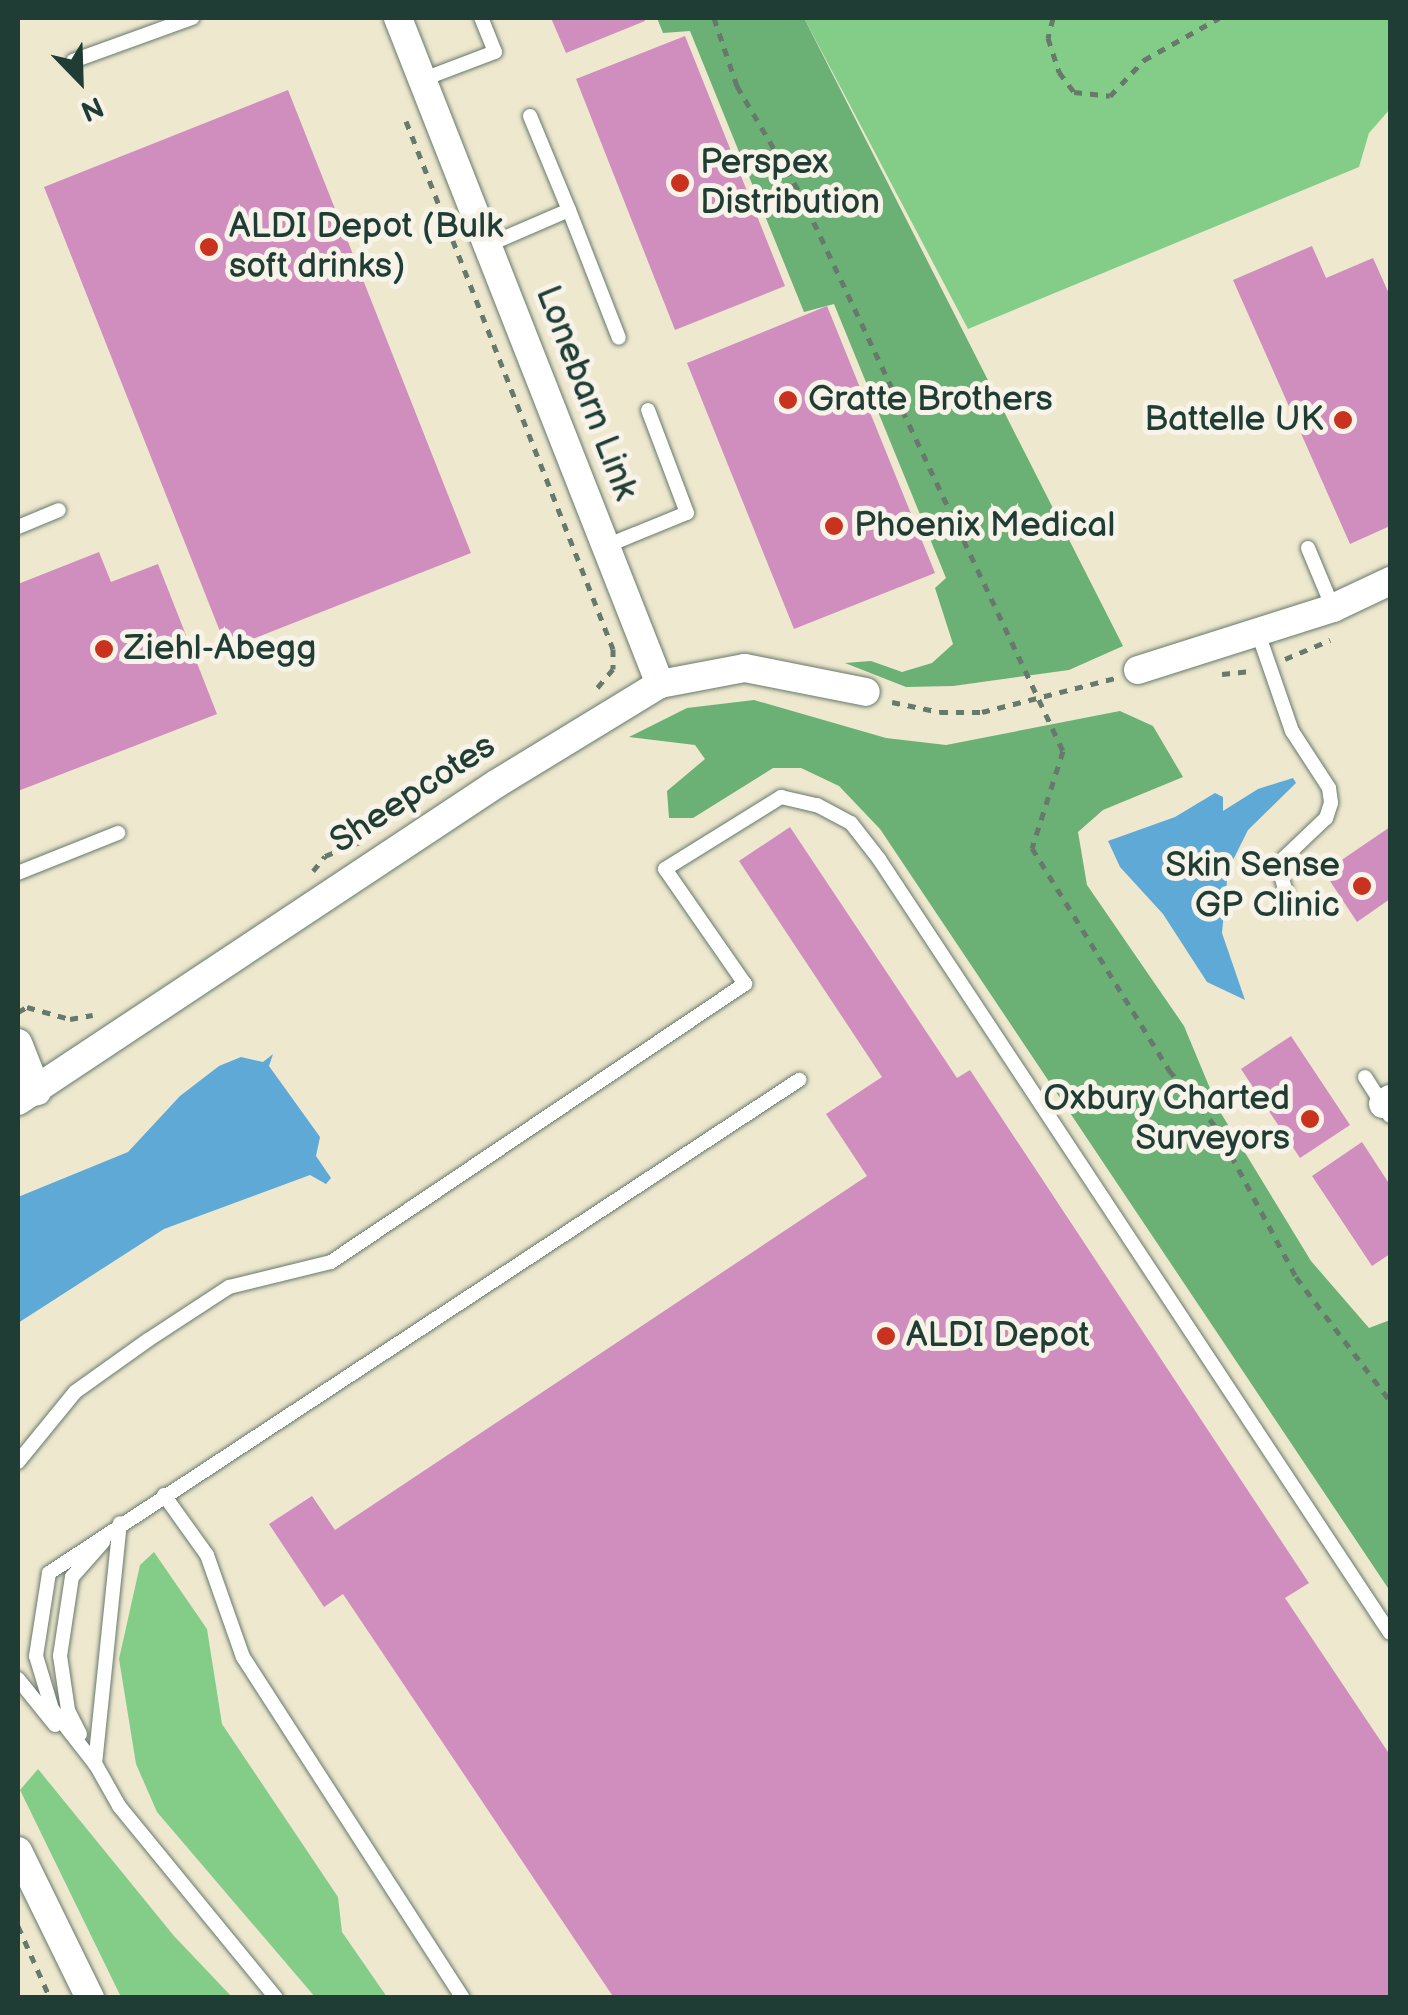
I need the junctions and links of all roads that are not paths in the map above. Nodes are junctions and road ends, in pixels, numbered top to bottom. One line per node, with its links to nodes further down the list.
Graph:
1 (192, 18): 4 (lane)
2 (398, 18): 5 (street, Lonebarn Link)
3 (481, 18): 5 (lane)
4 (73, 62)
5 (422, 80): 8 (street, Lonebarn Link)
6 (530, 116): 7 (lane)
7 (568, 210): 8 (lane); 9 (lane)
8 (488, 246): 13 (street, Lonebarn Link)
9 (619, 338)
10 (648, 410): 13 (lane)
11 (59, 510): 12 (lane)
12 (18, 526)
13 (606, 546): 19 (street, Lonebarn Link)
14 (1308, 548): 16 (lane)
15 (1390, 581): 16 (street)
16 (1333, 608): 17 (street)
17 (1258, 634): 18 (street); 23 (lane)
18 (1138, 670)
19 (660, 684): 20 (street, Sheepcotes); 27 (street, Sheepcotes)
20 (866, 692)
21 (118, 833): 22 (lane)
22 (18, 873)
23 (1288, 898)
24 (18, 1043): 27 (street, Sheepcotes)
25 (1365, 1077): 28 (lane)
26 (799, 1080): 30 (lane)
27 (27, 1096)
28 (1388, 1106)
29 (18, 1462): 32 (lane)
30 (164, 1495): 31 (lane); 38 (lane)
31 (120, 1524): 34 (lane); 34 (lane); 34 (lane)
32 (1390, 1633)
33 (18, 1679): 34 (lane)
34 (95, 1764): 37 (lane)
35 (18, 1851): 36 (street)
36 (88, 1995)
37 (276, 1998)
38 (463, 1998)

